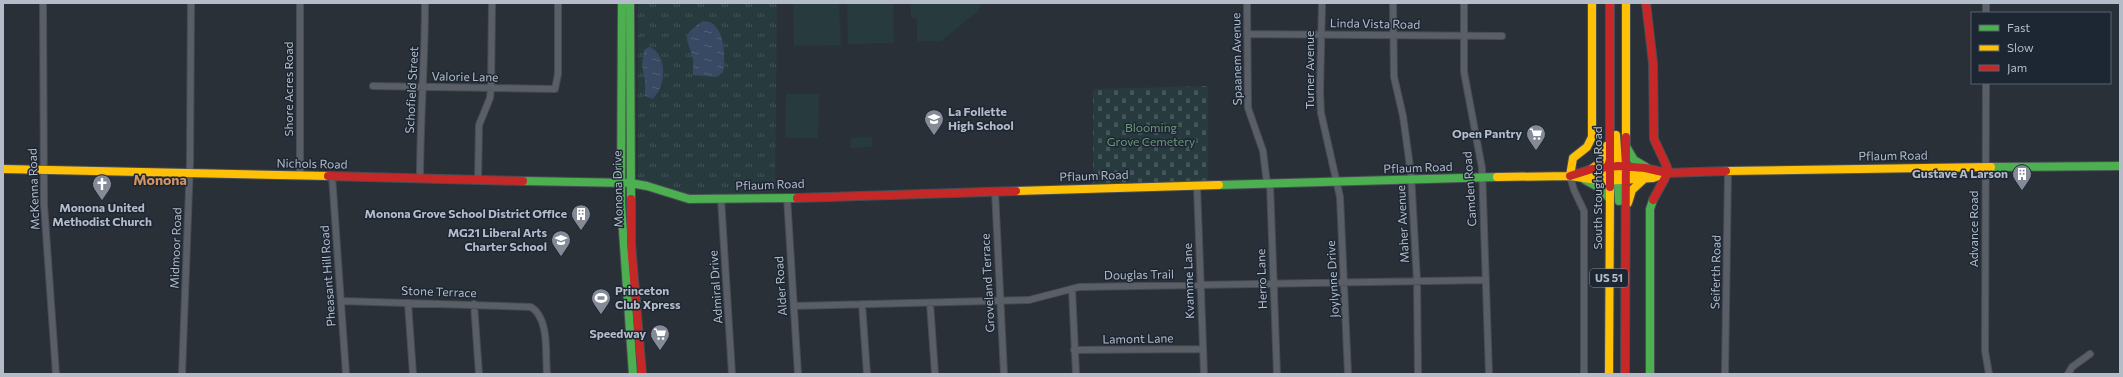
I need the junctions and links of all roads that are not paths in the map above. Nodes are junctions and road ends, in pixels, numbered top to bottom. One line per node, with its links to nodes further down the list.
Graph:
1 (43, 3): 33 (street, McKenna Road)
2 (192, 3): 36 (street, Midmoor Road)
3 (300, 3): 39 (street, Shore Acres Road)
4 (425, 3): 25 (street, Schofield Street)
5 (492, 3): 26 (street)
6 (558, 3): 26 (street, Valorie Lane)
7 (622, 3): 49 (street, Monona Drive)
8 (630, 3): 49 (street, Monona Drive)
9 (1247, 3): 17 (street, Spaanem Avenue)
10 (1322, 3): 18 (street, Turner Avenue)
11 (1393, 3): 19 (street, Maher Avenue)
12 (1464, 3): 20 (street, Camden Road)
13 (1592, 3): 41 (street)
14 (1610, 3): 22 (street, South Stoughton Road / US 51)
15 (1626, 3): 28 (street, South Stoughton Road / US 51)
16 (1646, 3): 37 (street)
17 (1247, 34): 18 (street, Linda Vista Road); 50 (street, Spaanem Avenue)
18 (1321, 34): 19 (street, Linda Vista Road); 48 (street, Turner Avenue)
19 (1392, 35): 20 (street, Linda Vista Road); 46 (street, Maher Avenue)
20 (1464, 36): 21 (street, Linda Vista Road); 43 (street, Camden Road)
21 (1502, 36)
22 (1610, 76): 27 (street, South Stoughton Road / US 51); 38 (street)
23 (1986, 84): 31 (street, Advance Road)
24 (373, 86): 25 (street, Valorie Lane)
25 (423, 87): 26 (street, Valorie Lane); 42 (street, Schofield Street)
26 (491, 89): 45 (street)
27 (1610, 137): 34 (street); 38 (street, South Stoughton Road / US 51)
28 (1626, 146): 30 (street); 38 (street, South Stoughton Road / US 51)
29 (2120, 166): 31 (street, Pflaum Road)
30 (1646, 167): 37 (street, Pflaum Road); 38 (street, Pflaum Road)
31 (1986, 167): 35 (street, Pflaum Road); 98 (street, Advance Road)
32 (3, 169): 33 (street, Nichols Road)
33 (44, 170): 36 (street, Nichols Road); 74 (street, McKenna Road)
34 (1590, 170): 38 (street, Pflaum Road); 41 (street, Pflaum Road)
35 (1728, 171): 37 (street, Pflaum Road); 97 (street, Seiferth Road)
36 (190, 173): 39 (street, Nichols Road); 75 (street, Midmoor Road)
37 (1667, 173): 38 (street); 44 (street, Pflaum Road); 96 (street)
38 (1617, 174): 41 (street); 44 (street, Pflaum Road); 47 (street, Pflaum Road); 54 (street, South Stoughton Road / US 51); 56 (street, South Stoughton Road / US 51); 57 (street)
39 (300, 176): 40 (street, Nichols Road)
40 (332, 176): 42 (street, Nichols Road); 65 (street, Pheasant Hill Road)
41 (1570, 176): 43 (street, Pflaum Road); 47 (street, Pflaum Road); 93 (street)
42 (420, 178): 45 (street, Nichols Road)
43 (1482, 178): 46 (street, Pflaum Road); 58 (street, Camden Road)
44 (1644, 179): 56 (street)
45 (478, 180): 49 (street, Nichols Road)
46 (1412, 180): 48 (street, Pflaum Road); 59 (street, Maher Avenue)
47 (1585, 180): 54 (street)
48 (1338, 182): 50 (street, Pflaum Road); 60 (street, Joylynne Drive)
49 (625, 183): 55 (street, Pflaum Road); 80 (street, Monona Drive); 81 (street, Monona Drive)
50 (1268, 184): 51 (street, Pflaum Road); 61 (street, Herro Lane)
51 (1197, 186): 52 (street, Pflaum Road); 62 (street, Kvamme Lane)
52 (995, 191): 53 (street, Pflaum Road); 64 (street, Groveland Terrace)
53 (787, 197): 55 (street, Pflaum Road); 70 (street, Alder Road)
54 (1609, 198): 94 (street, South Stoughton Road / US 51)
55 (722, 199): 82 (street, Admiral Drive)
56 (1625, 210): 57 (street, South Stoughton Road / US 51)
57 (1625, 260): 95 (street, South Stoughton Road / US 51)
58 (1486, 280): 59 (street, Douglas Trail); 92 (street, Camden Road)
59 (1417, 281): 60 (street, Douglas Trail); 91 (street, Maher Avenue)
60 (1344, 283): 61 (street, Douglas Trail); 90 (street, Joylynne Drive)
61 (1274, 284): 62 (street, Douglas Trail); 89 (street, Herro Lane)
62 (1200, 285): 63 (street, Douglas Trail); 71 (street, Kvamme Lane)
63 (1072, 289): 64 (street, Douglas Trail); 72 (street)
64 (1000, 300): 67 (street, Douglas Trail); 86 (street, Groveland Terrace)
65 (341, 301): 66 (street, Stone Terrace); 76 (street, Pheasant Hill Road)
66 (408, 303): 68 (street, Stone Terrace); 77 (street)
67 (930, 303): 69 (street, Douglas Trail); 85 (street)
68 (474, 304): 78 (street); 79 (street, Stone Terrace)
69 (862, 304): 70 (street, Douglas Trail); 84 (street)
70 (794, 306): 83 (street, Alder Road)
71 (1203, 349): 72 (street, Lamont Lane); 88 (street, Kvamme Lane)
72 (1074, 350): 87 (street)
73 (2090, 354): 99 (street)
74 (56, 374)
75 (182, 374)
76 (346, 374)
77 (413, 374)
78 (479, 374)
79 (547, 374)
80 (632, 374)
81 (642, 374)
82 (732, 374)
83 (798, 374)
84 (867, 374)
85 (935, 374)
86 (1004, 374)
87 (1076, 374)
88 (1204, 374)
89 (1277, 374)
90 (1348, 374)
91 (1418, 374)
92 (1489, 374)
93 (1584, 374)
94 (1609, 374)
95 (1625, 374)
96 (1650, 374)
97 (1725, 374)
98 (1989, 374)
99 (2068, 374)

